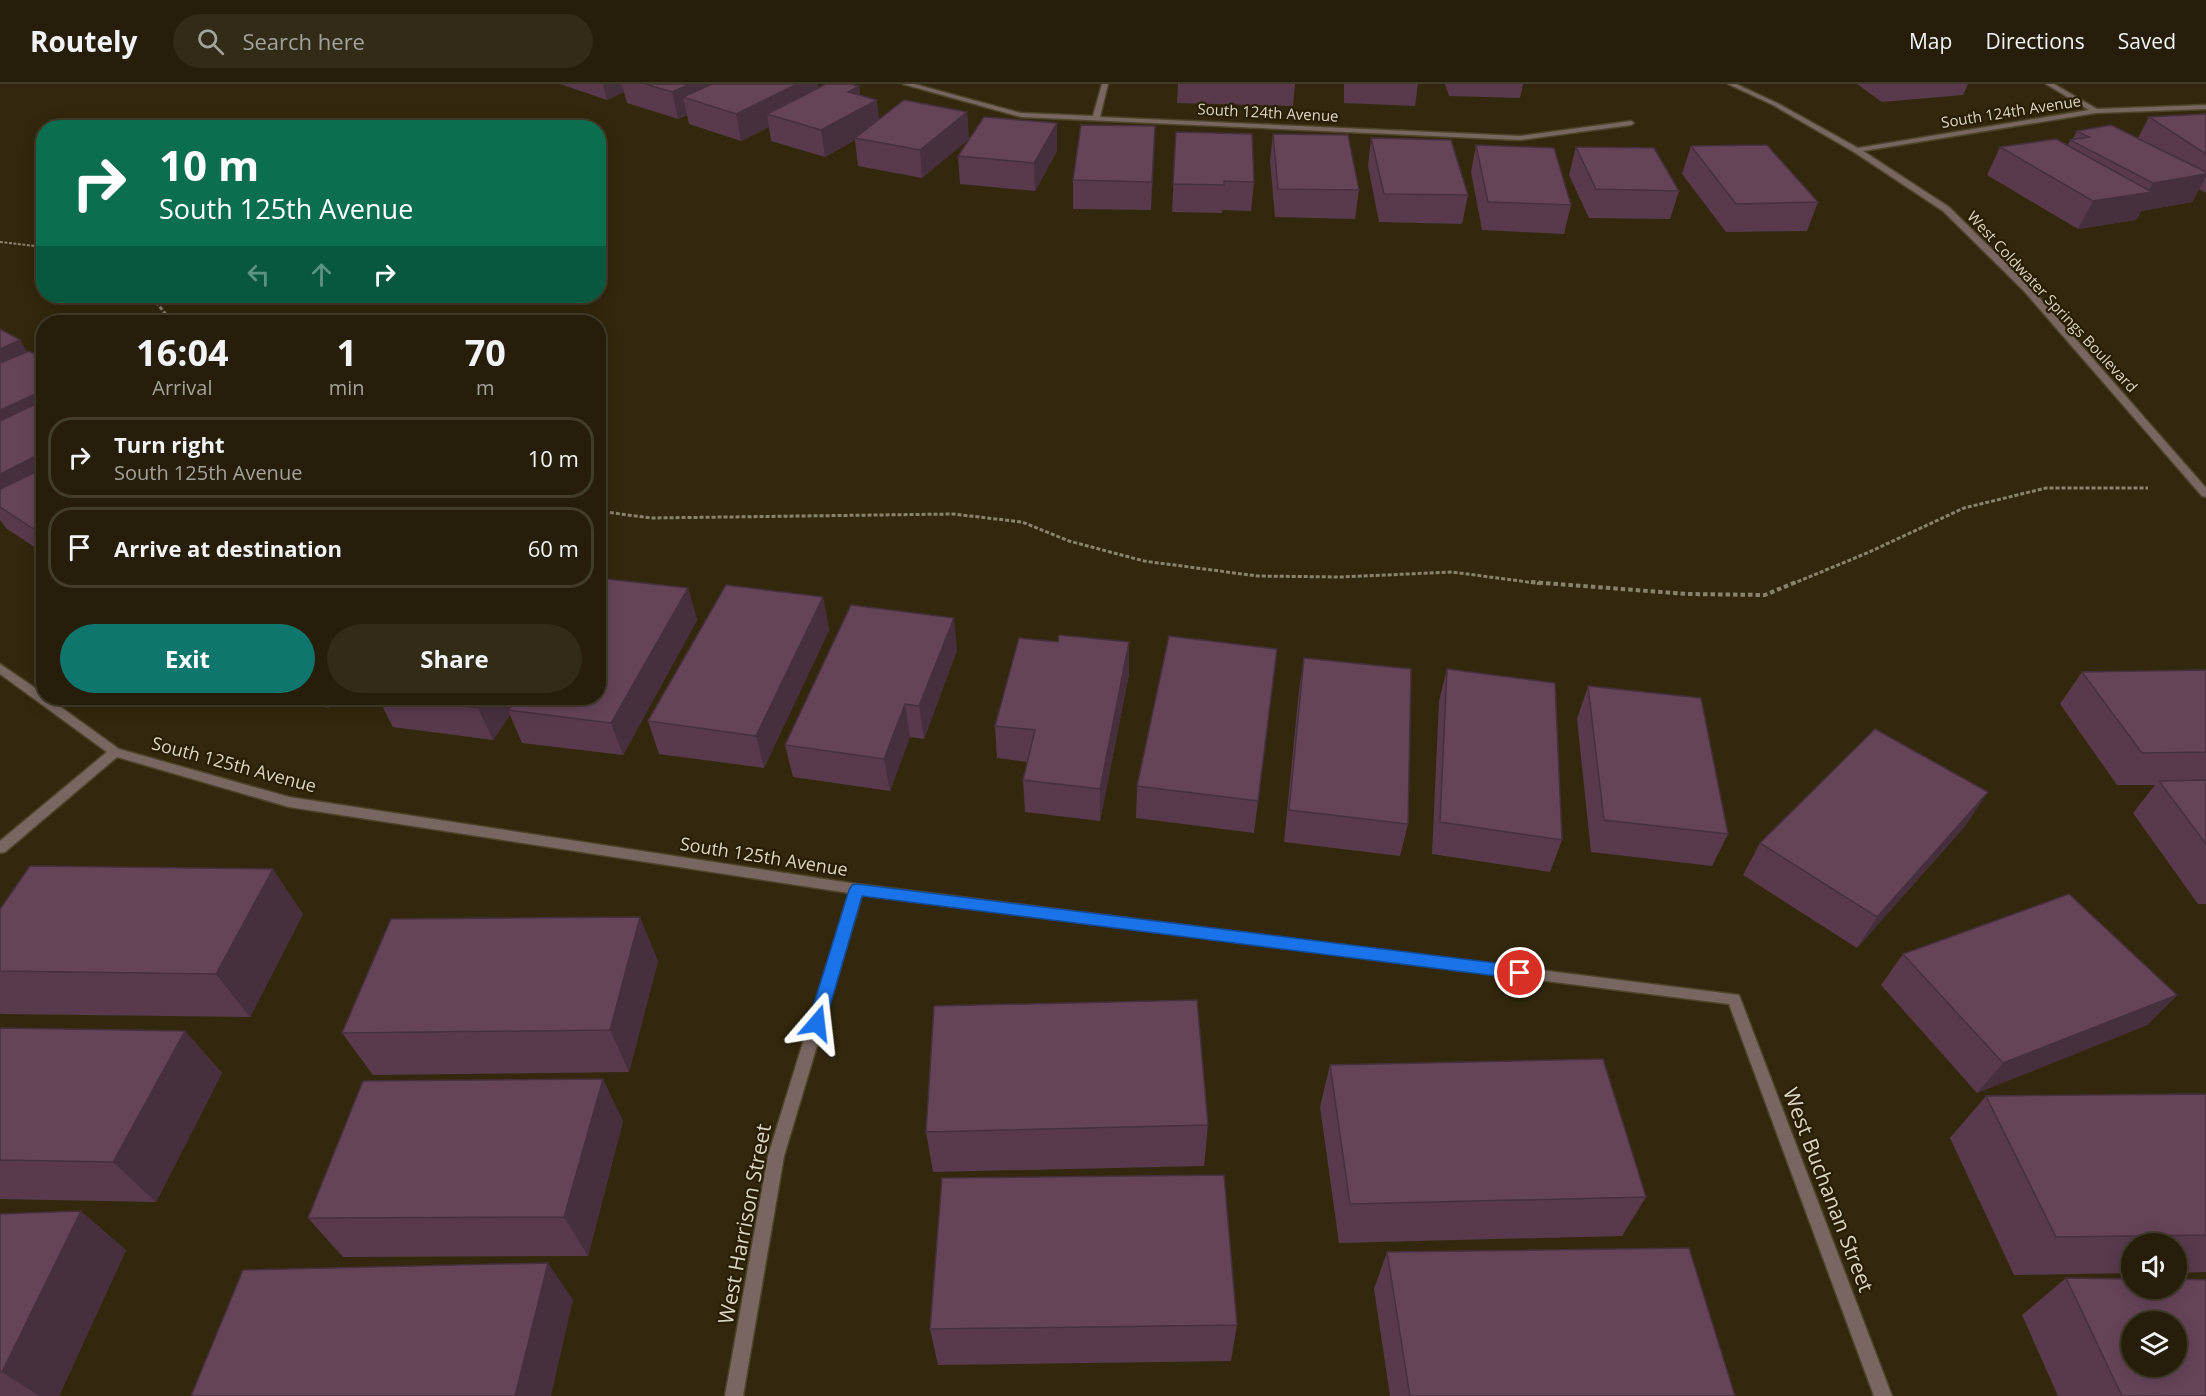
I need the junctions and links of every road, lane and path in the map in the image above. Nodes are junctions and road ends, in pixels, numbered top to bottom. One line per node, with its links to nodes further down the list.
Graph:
1 (906, 84): 7 (street, South 124th Avenue)
2 (1105, 84): 7 (street)
3 (1731, 84): 9 (street, West Coldwater Springs Boulevard)
4 (2049, 84): 6 (street)
5 (2206, 107): 6 (street, South 124th Avenue)
6 (2096, 111): 9 (street, South 124th Avenue)
7 (1096, 118): 8 (street, South 124th Avenue)
8 (1631, 123)
9 (1857, 150): 14 (street, West Coldwater Springs Boulevard)
10 (0, 242): 11 (path)
11 (36, 246)
12 (157, 303): 13 (path)
13 (166, 315)
14 (2203, 491): 15 (path)
15 (606, 512)
16 (0, 668): 17 (street, South 125th Avenue)
17 (36, 694)
18 (51, 705): 19 (street, South 125th Avenue)
19 (115, 752): 20 (street); 21 (street, South 125th Avenue)
20 (0, 848)
21 (857, 890): 22 (street, South 125th Avenue); 23 (street, West Harrison Street)
22 (1734, 999): 24 (street, West Buchanan Street)
23 (734, 1396)
24 (1883, 1396)

